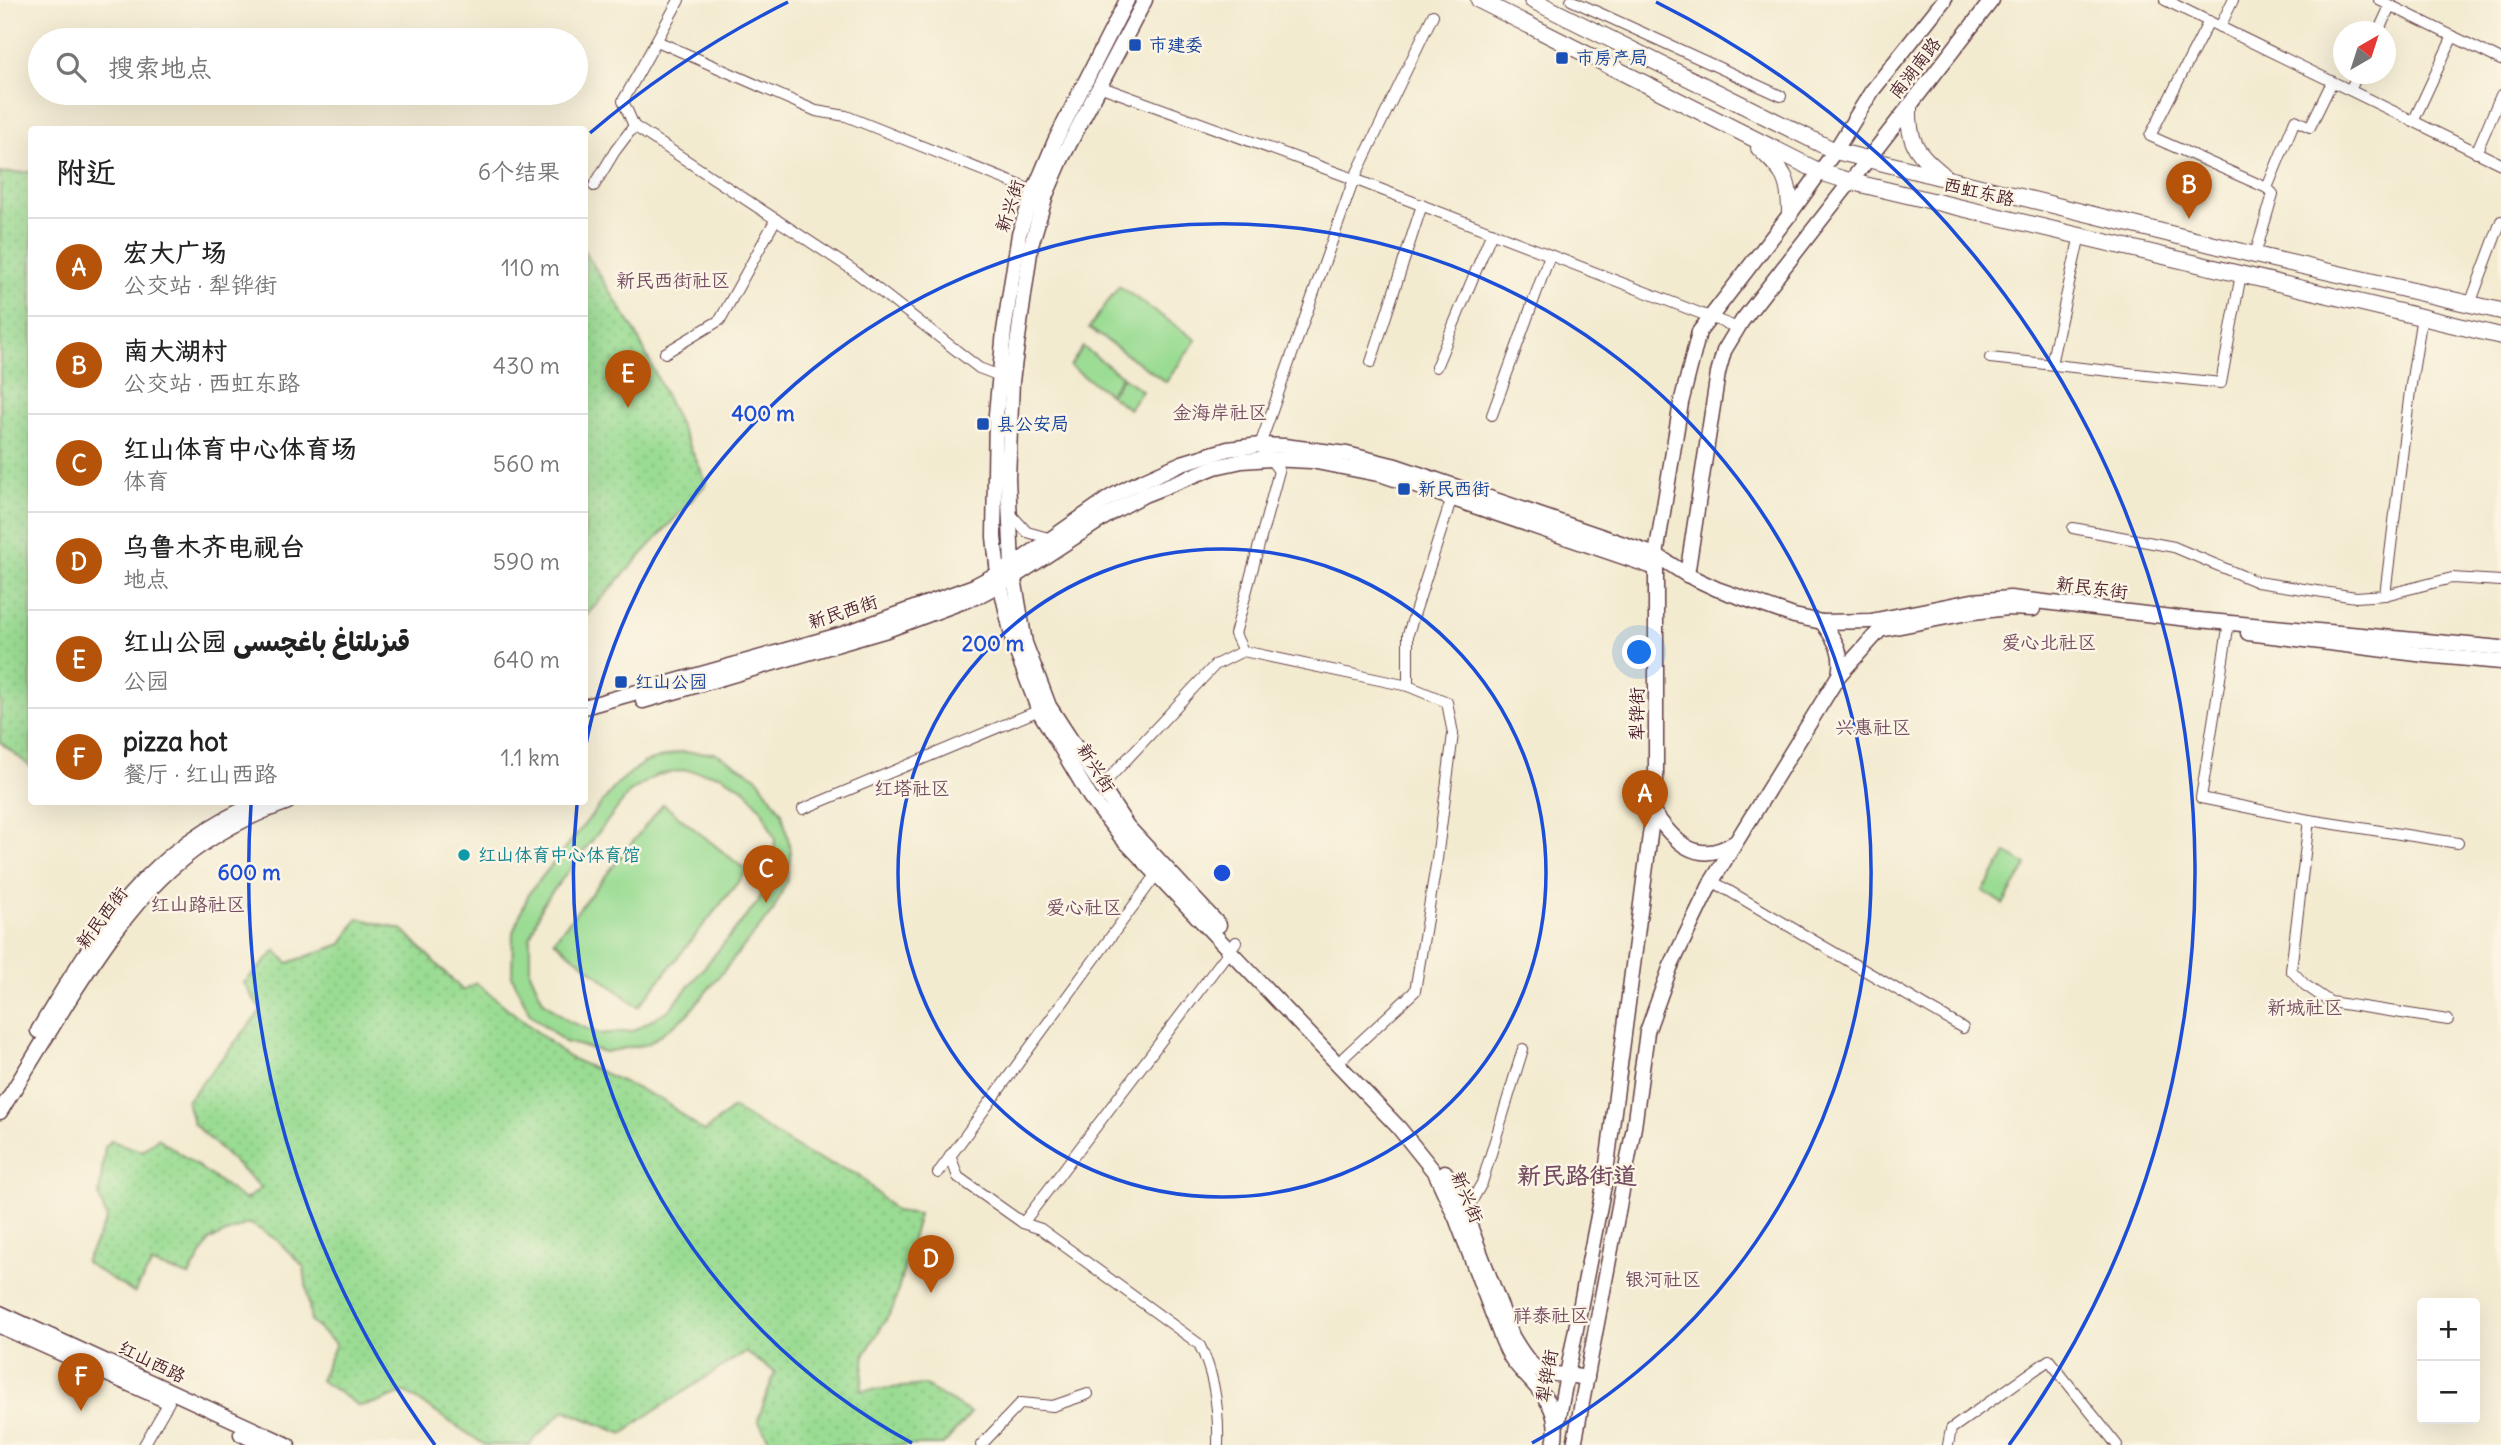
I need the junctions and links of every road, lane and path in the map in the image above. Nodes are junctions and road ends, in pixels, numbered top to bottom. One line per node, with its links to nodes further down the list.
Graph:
1 (679, 0): 21 (street)
2 (1127, 0): 43 (main road, 新兴街)
3 (1144, 0): 25 (main road, 新兴街)
4 (1479, 0): 32 (main road, 西虹东路)
5 (1532, 0): 13 (main road, 西虹东路)
6 (1572, 0): 28 (street)
7 (1944, 0): 33 (main road, 南湖南路)
8 (1992, 0): 29 (main road, 南湖南路)
9 (2165, 0): 17 (street)
10 (2234, 0): 19 (street)
11 (2379, 0): 14 (street)
12 (2409, 0): 15 (street)
13 (1556, 6): 33 (main road, 西虹东路)
14 (2390, 6): 15 (street); 18 (street)
15 (2403, 12): 20 (street)
16 (1433, 15): 39 (street)
17 (2209, 21): 19 (street); 42 (street)
18 (2383, 21)
19 (2220, 27): 23 (street)
20 (2453, 36): 22 (street); 30 (street)
21 (657, 41): 31 (street); 43 (street)
22 (2501, 60)
23 (2332, 82): 26 (street); 42 (street)
24 (2353, 84): 26 (street)
25 (1099, 86): 39 (street); 69 (main road, 新兴街)
26 (2350, 90): 30 (street)
27 (2501, 95): 34 (street)
28 (1781, 96)
29 (1909, 107): 35 (main road, 南湖南路); 38 (main road)
30 (2413, 122): 34 (street)
31 (634, 126): 41 (street); 46 (street)
32 (1748, 136): 37 (main road, 西虹东路); 45 (main road)
33 (1835, 151): 35 (main road, 西虹东路); 37 (main road, 犁铧街)
34 (2476, 153): 36 (street)
35 (1869, 160): 38 (main road, 西虹东路); 40 (main road)
36 (2501, 164)
37 (1819, 172): 40 (main road, 西虹东路); 45 (main road, 犁铧街)
38 (1947, 178): 50 (main road, 西虹东路)
39 (1354, 179): 44 (street); 66 (street)
40 (1852, 183): 49 (main road, 西虹东路); 57 (main road)
41 (594, 186)
42 (2267, 188): 50 (street)
43 (1034, 191): 64 (main road, 新兴街)
44 (1422, 205): 48 (street); 61 (street)
45 (1790, 214): 56 (main road, 犁铧街)
46 (776, 219): 59 (street); 64 (street)
47 (2501, 221): 53 (street)
48 (1492, 232): 51 (street); 63 (street)
49 (2080, 235): 52 (main road, 西虹东路); 62 (street)
50 (2255, 254): 53 (main road, 西虹东路)
51 (1550, 255): 56 (street); 65 (street)
52 (2241, 274): 55 (main road, 西虹东路); 62 (street)
53 (2470, 304): 54 (main road, 西虹东路)
54 (2501, 311)
55 (2423, 316): 58 (main road, 西虹东路); 77 (street)
56 (1710, 317): 57 (street); 72 (main road, 犁铧街)
57 (1738, 328): 74 (main road)
58 (2501, 336)
59 (665, 354)
60 (1990, 358): 62 (street)
61 (1371, 362)
62 (2051, 364)
63 (1436, 367)
64 (1000, 376): 75 (main road, 新兴街)
65 (1492, 415)
66 (1260, 445): 67 (street); 68 (main road, 新民西街); 71 (main road, 新民西街)
67 (1270, 459): 68 (main road, 新民西街); 73 (main road, 新民西街); 81 (street)
68 (1454, 491): 72 (main road, 新民西街); 84 (street)
69 (1009, 512): 71 (street); 73 (main road, 新兴街)
70 (2073, 528): 77 (street)
71 (1052, 539): 73 (main road, 新民西街)
72 (1656, 562): 74 (main road, 新民西街); 92 (main road, 犁铧街)
73 (1013, 572): 75 (main road, 新民西街); 86 (main road, 新兴街)
74 (1687, 575): 78 (main road, 新民东街)
75 (999, 579): 85 (main road, 新民西街); 86 (main road, 新兴街); 87 (main road, 新民西街)
76 (2501, 581): 77 (street)
77 (2385, 595)
78 (1822, 622): 79 (main road, 新民东街); 83 (main road)
79 (2228, 626): 80 (main road, 新民东街); 82 (main road, 新民东街); 83 (main road, 新民东街); 93 (street)
80 (2501, 649)
81 (1243, 651): 84 (street); 88 (street)
82 (2501, 662)
83 (1839, 675): 94 (main road)
84 (1408, 686): 102 (street)
85 (588, 706)
86 (1044, 708): 88 (main road, 新兴街); 91 (street); 96 (main road, 新兴街)
87 (588, 715)
88 (1100, 788): 96 (main road, 新兴街)
89 (254, 805): 103 (main road, 新民西街)
90 (281, 805): 104 (main road, 新民西街)
91 (803, 809)
92 (1653, 812): 94 (main road); 111 (main road, 犁铧街)
93 (2309, 820): 95 (street); 99 (street)
94 (1736, 842): 97 (main road)
95 (2458, 842)
96 (1160, 870): 98 (main road, 新兴街); 105 (street)
97 (1712, 881): 100 (street); 112 (main road)
98 (1233, 946): 102 (main road, 新兴街); 108 (street); 116 (main road, 新兴街)
99 (2448, 1020)
100 (1963, 1028)
101 (1523, 1049): 107 (street)
102 (1344, 1057): 107 (main road, 新兴街)
103 (0, 1094)
104 (0, 1112)
105 (950, 1155): 106 (street); 108 (street)
106 (938, 1173)
107 (1465, 1213): 111 (main road, 新兴街)
108 (1023, 1223): 121 (street)
109 (0, 1313): 119 (main road, 红山西路)
110 (0, 1326): 114 (main road, 红山西路)
111 (1566, 1375): 112 (main road, 新兴街); 116 (main road, 犁铧街)
112 (1587, 1378): 115 (main road)
113 (1088, 1394): 120 (street)
114 (169, 1402): 117 (street); 118 (main road, 红山西路)
115 (1579, 1419): 122 (main road); 123 (main road)
116 (1556, 1441)
117 (144, 1445)
118 (264, 1445)
119 (288, 1445)
120 (981, 1445)
121 (1218, 1445)
122 (1574, 1445)
123 (1581, 1445)
124 (1948, 1445): 125 (street)
125 (2117, 1445)

